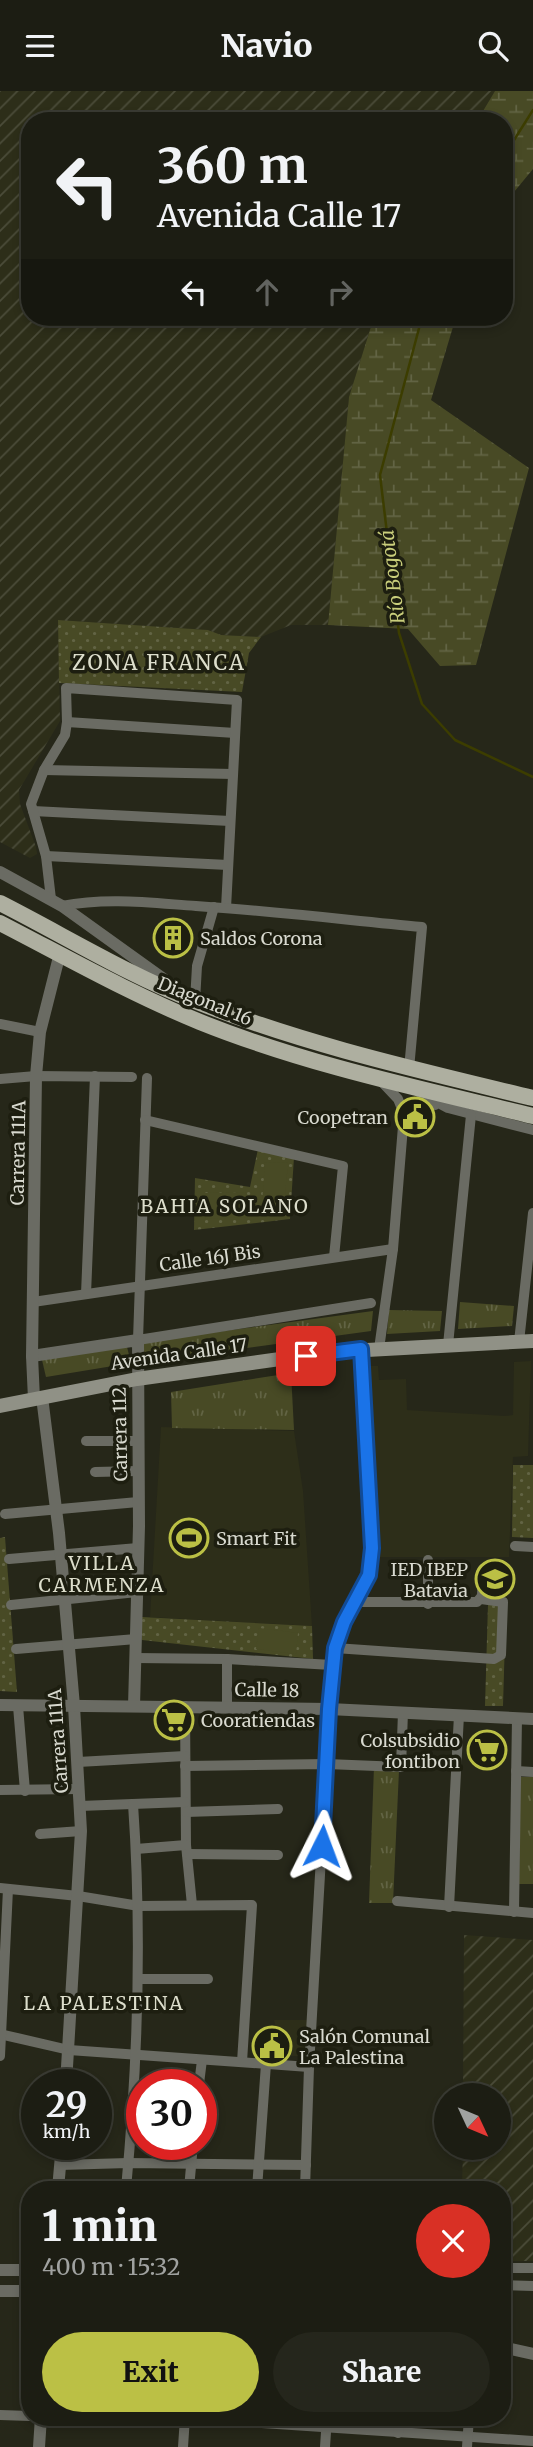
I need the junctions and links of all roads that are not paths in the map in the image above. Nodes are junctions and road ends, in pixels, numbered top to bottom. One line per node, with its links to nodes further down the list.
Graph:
1 (67, 722): 2 (street); 2 (street); 3 (street)
2 (235, 733): 4 (street)
3 (44, 770): 4 (street); 5 (street)
4 (233, 774): 6 (street)
5 (33, 811): 6 (street); 7 (street)
6 (230, 821): 8 (street)
7 (46, 856): 8 (street); 10 (street)
8 (228, 865): 14 (street)
9 (0, 872): 10 (street, Diagonal 16)
10 (51, 899): 12 (street, Diagonal 16)
11 (0, 903): 17 (main road, Diagonal 16)
12 (62, 906): 13 (street); 17 (street, Diagonal 16)
13 (214, 907): 14 (street); 17 (street)
14 (226, 908): 23 (street)
15 (0, 922): 16 (main road, Diagonal 16)
16 (60, 953): 19 (street, Carrera 111A); 25 (main road, Diagonal 16)
17 (195, 1001): 23 (main road, Diagonal 16)
18 (0, 1024): 19 (street)
19 (40, 1032): 20 (street, Carrera 111A)
20 (36, 1076): 21 (street); 26 (street); 39 (street, Carrera 111A)
21 (94, 1076): 22 (street); 38 (street)
22 (132, 1077)
23 (408, 1077): 25 (main road, Diagonal 16); 27 (main road, Diagonal 16); 28 (street, Diagonal 16); 31 (main road, Diagonal 16)
24 (147, 1078): 32 (street, Carrera 112)
25 (379, 1078): 29 (street)
26 (0, 1079)
27 (533, 1098)
28 (448, 1108): 29 (street); 30 (street, Diagonal 16)
29 (404, 1114): 35 (street)
30 (471, 1115): 33 (street, Diagonal 16); 43 (street)
31 (533, 1116)
32 (145, 1120): 36 (street); 37 (street, Carrera 112)
33 (533, 1130)
34 (533, 1213): 42 (street)
35 (393, 1249): 36 (street, Calle 16J Bis); 45 (street)
36 (334, 1257): 37 (street, Calle 16J Bis)
37 (139, 1286): 38 (street, Calle 16J Bis); 41 (street, Carrera 112)
38 (86, 1294): 39 (street, Calle 16J Bis)
39 (33, 1302): 46 (street, Carrera 111A)
40 (371, 1303): 41 (street)
41 (138, 1340): 46 (street); 47 (street, Carrera 112)
42 (526, 1342): 43 (main road, Avenida Calle 17)
43 (448, 1345): 45 (main road, Avenida Calle 17)
44 (361, 1349): 45 (main road, Avenida Calle 17); 47 (main road, Avenida Calle 17); 67 (street)
45 (379, 1349)
46 (32, 1356): 48 (street, Carrera 111A)
47 (137, 1378): 48 (main road, Avenida Calle 17); 51 (street, Carrera 112)
48 (38, 1398): 49 (main road, Avenida Calle 17); 55 (street, Carrera 111A)
49 (0, 1406)
50 (86, 1441): 51 (street)
51 (138, 1441): 52 (street, Carrera 112)
52 (138, 1471): 53 (street); 54 (street, Carrera 112)
53 (95, 1472)
54 (138, 1502): 55 (street); 59 (street, Carrera 112)
55 (56, 1510): 56 (street); 60 (street, Carrera 111A)
56 (5, 1514)
57 (515, 1546): 58 (street)
58 (533, 1547)
59 (138, 1548): 60 (street); 64 (street, Carrera 112)
60 (61, 1555): 61 (street); 65 (street, Carrera 111A)
61 (9, 1559)
62 (428, 1560): 68 (street)
63 (483, 1569): 66 (street)
64 (137, 1592): 65 (street); 70 (street, Carrera 112)
65 (65, 1599): 69 (street); 71 (street, Carrera 111A)
66 (481, 1599): 68 (street); 72 (street)
67 (356, 1602): 68 (street); 72 (street)
68 (428, 1604)
69 (11, 1605)
70 (136, 1639): 71 (street); 74 (street, Carrera 112)
71 (69, 1644): 73 (street); 79 (street, Carrera 111A)
72 (335, 1648): 76 (street)
73 (16, 1649)
74 (135, 1658): 75 (street); 80 (street, Carrera 112)
75 (227, 1659): 76 (street); 82 (street)
76 (332, 1665): 83 (street)
77 (0, 1705): 78 (street, Calle 18)
78 (18, 1706): 79 (street, Calle 18); 95 (street)
79 (74, 1706): 80 (street, Calle 18); 89 (street, Carrera 111A)
80 (134, 1706): 81 (street, Calle 18)
81 (185, 1706): 82 (street, Calle 18); 88 (street)
82 (227, 1706): 83 (street, Calle 18)
83 (329, 1709): 84 (street, Calle 18); 90 (street)
84 (403, 1712): 85 (street, Calle 18); 90 (street)
85 (459, 1715): 86 (street, Calle 18); 110 (street)
86 (517, 1719): 87 (street, Calle 18); 91 (street)
87 (533, 1719)
88 (185, 1761): 89 (street); 90 (street); 98 (street)
89 (78, 1762): 93 (street, Carrera 111A)
90 (327, 1764): 122 (street)
91 (516, 1771): 92 (street); 111 (street)
92 (533, 1772)
93 (79, 1789): 95 (street); 97 (street, Carrera 111A)
94 (0, 1790): 95 (street)
95 (25, 1791)
96 (133, 1804): 97 (street); 98 (street); 102 (street)
97 (80, 1806): 100 (street, Carrera 111A)
98 (186, 1807): 99 (street); 103 (street)
99 (278, 1809)
100 (81, 1831): 101 (street); 106 (street, Carrera 111A)
101 (40, 1834)
102 (136, 1849): 103 (street); 109 (street)
103 (186, 1850): 104 (street); 108 (street)
104 (278, 1855)
105 (4, 1888): 106 (street); 115 (street)
106 (78, 1896): 109 (street); 116 (street, Carrera 111A)
107 (397, 1901): 110 (street)
108 (192, 1905): 109 (street); 120 (street)
109 (139, 1906): 113 (street)
110 (449, 1907): 111 (street)
111 (514, 1912): 112 (street)
112 (533, 1913)
113 (138, 1979): 114 (street); 117 (street)
114 (208, 1979)
115 (1, 2034): 116 (street); 118 (street)
116 (69, 2050): 117 (street); 123 (street, Carrera 111A)
117 (136, 2055): 119 (street); 127 (street)
118 (0, 2056)
119 (202, 2060): 120 (street); 124 (street)
120 (242, 2062): 121 (street)
121 (265, 2064): 122 (street); 130 (street)
122 (309, 2067): 131 (street)
123 (67, 2069)
124 (201, 2069)
125 (60, 2160): 129 (street)
126 (191, 2160): 128 (street)
127 (128, 2163): 128 (street); 129 (street); 133 (street)
128 (191, 2164): 130 (street); 134 (street)
129 (60, 2165): 132 (street)
130 (259, 2165): 131 (street); 135 (street)
131 (306, 2165): 136 (street)
132 (59, 2181)
133 (126, 2181)
134 (190, 2181)
135 (258, 2181)
136 (305, 2181)
137 (511, 2268): 138 (street)
138 (533, 2268)
139 (0, 2270): 140 (street)
140 (21, 2270)
141 (511, 2285): 142 (street)
142 (533, 2286)
143 (0, 2291): 144 (street)
144 (21, 2291)
145 (511, 2349): 146 (street)
146 (533, 2354)
147 (0, 2416): 148 (street)
148 (21, 2416)
149 (40, 2426): 157 (street)
150 (184, 2426): 158 (street)
151 (327, 2426): 159 (street)
152 (353, 2426): 154 (street)
153 (398, 2426): 154 (street)
154 (398, 2433): 156 (street)
155 (533, 2441): 156 (street)
156 (468, 2442)
157 (39, 2447)
158 (183, 2447)
159 (325, 2447)

